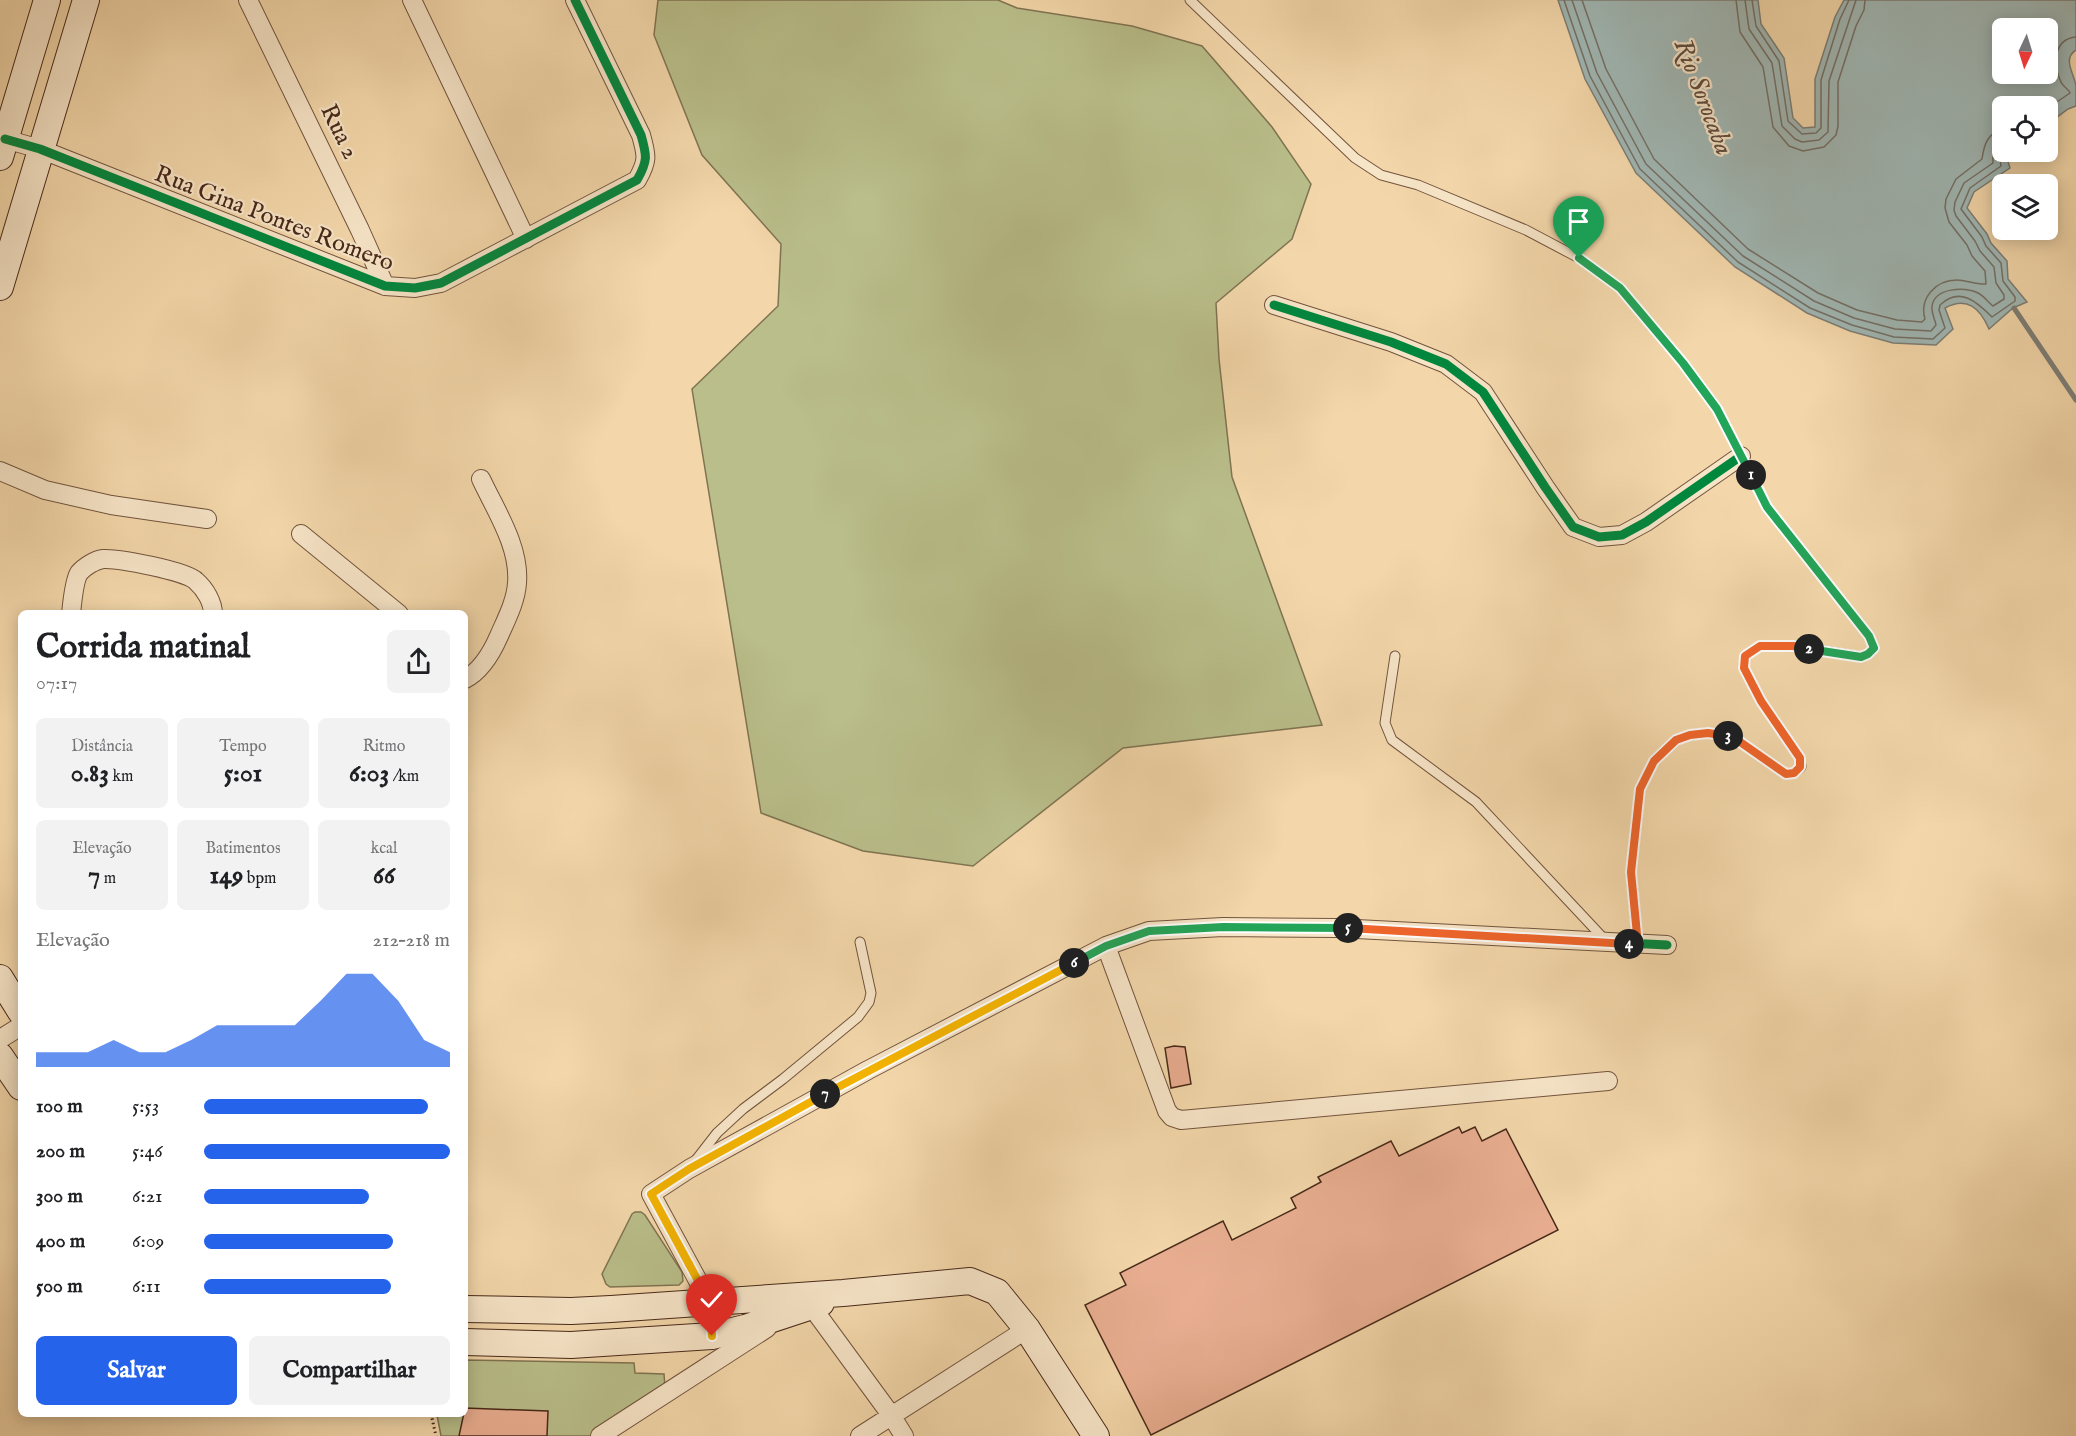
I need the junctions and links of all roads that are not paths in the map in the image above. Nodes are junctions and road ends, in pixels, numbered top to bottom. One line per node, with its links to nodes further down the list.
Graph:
1 (47, 0): 7 (main road)
2 (86, 0): 8 (main road)
3 (248, 0): 11 (street, Rua 2)
4 (412, 0): 9 (street)
5 (575, 0): 9 (street, Rua Gina Pontes Romero)
6 (1190, 0): 13 (lane)
7 (3, 148): 8 (street, Rua Gina Pontes Romero)
8 (40, 149): 10 (main road); 11 (street, Rua Gina Pontes Romero)
9 (526, 239): 11 (street, Rua Gina Pontes Romero)
10 (0, 286)
11 (385, 286)
12 (1274, 304): 13 (street)
13 (1741, 456): 25 (lane)
14 (0, 471): 16 (street)
15 (481, 479): 22 (street)
16 (207, 519)
17 (301, 534): 20 (street)
18 (72, 610): 19 (street)
19 (213, 610)
20 (394, 610)
21 (1395, 656): 24 (lane)
22 (468, 673)
23 (860, 942): 35 (lane)
24 (1608, 943): 25 (street); 27 (street)
25 (1638, 945): 26 (street)
26 (1667, 945)
27 (1106, 946): 33 (street); 35 (street)
28 (0, 978): 29 (main road)
29 (18, 1007)
30 (18, 1028): 31 (street)
31 (0, 1039)
32 (0, 1056): 34 (main road)
33 (1608, 1082)
34 (18, 1083)
35 (689, 1169): 37 (street)
36 (808, 1301): 37 (main road); 39 (main road); 40 (main road); 43 (street)
37 (710, 1303): 38 (main road); 41 (street)
38 (468, 1309)
39 (787, 1315): 41 (main road); 44 (street)
40 (1027, 1329): 43 (street); 47 (main road)
41 (712, 1336): 42 (main road)
42 (468, 1342)
43 (891, 1415): 45 (street); 46 (street)
44 (600, 1436)
45 (860, 1436)
46 (904, 1436)
47 (1095, 1436)

